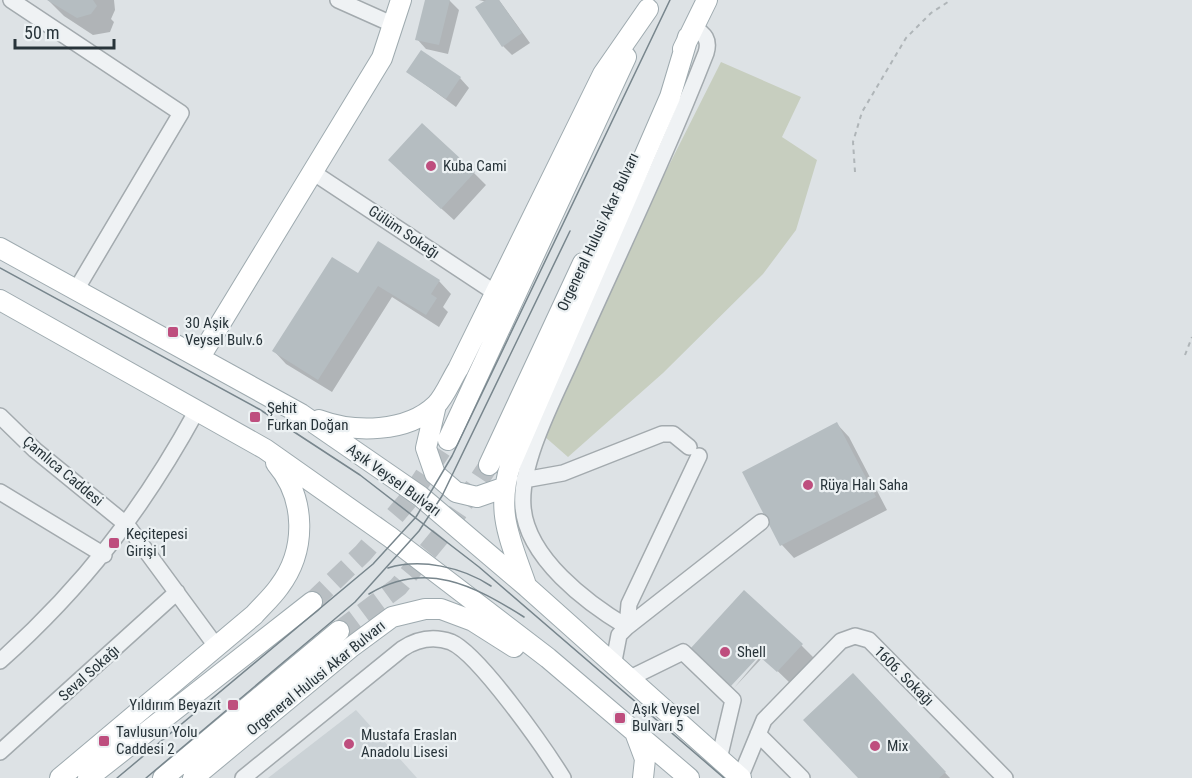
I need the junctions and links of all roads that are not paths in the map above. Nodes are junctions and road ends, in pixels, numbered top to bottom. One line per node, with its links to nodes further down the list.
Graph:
1 (11, 0): 10 (street)
2 (338, 0): 6 (street)
3 (401, 0): 6 (main road)
4 (707, 0): 7 (main road, Orgeneral Hulusi Akar Bulvarı)
5 (650, 4): 11 (main road); 18 (main road)
6 (394, 25): 8 (main road)
7 (691, 32): 20 (main road, Orgeneral Hulusi Akar Bulvarı); 21 (street); 22 (main road)
8 (314, 172): 11 (street, Gülüm Sokağı); 13 (main road)
9 (0, 248): 10 (main road, Aşık Veysel Bulvarı)
10 (76, 290): 13 (main road, Aşık Veysel Bulvarı)
11 (494, 292): 14 (main road)
12 (0, 300): 15 (main road)
13 (200, 357): 16 (main road, Aşık Veysel Bulvarı)
14 (436, 405): 16 (main road); 22 (main road)
15 (196, 412): 19 (main road); 25 (street)
16 (301, 414): 27 (main road, Aşık Veysel Bulvarı)
17 (0, 416): 25 (street, Çamlıca Caddesi)
18 (448, 440)
19 (265, 449): 32 (main road); 33 (main road)
20 (489, 465)
21 (524, 480): 30 (street); 30 (street)
22 (503, 488): 27 (main road)
23 (0, 492): 26 (street)
24 (761, 522): 30 (street)
25 (127, 525): 26 (street); 28 (street, Çamlıca Caddesi)
26 (104, 555): 34 (street)
27 (527, 586): 35 (main road, Aşık Veysel Bulvarı)
28 (177, 592): 32 (street, Çamlıca Caddesi); 38 (street, Seval Sokağı)
29 (312, 602): 41 (main road)
30 (627, 627): 35 (street)
31 (339, 631): 42 (main road, Orgeneral Hulusi Akar Bulvarı)
32 (216, 646): 40 (main road)
33 (548, 658): 36 (main road); 43 (main road, Orgeneral Hulusi Akar Bulvarı)
34 (0, 661)
35 (620, 673): 39 (main road, Aşık Veysel Bulvarı); 39 (street)
36 (635, 732): 46 (main road); 47 (main road)
37 (758, 734): 48 (street, 1606. Sokağı); 49 (street); 50 (street, 1606. Sokağı)
38 (0, 752)
39 (719, 759): 48 (main road, Aşık Veysel Bulvarı)
40 (60, 778)
41 (88, 778)
42 (163, 778)
43 (193, 778)
44 (243, 778): 45 (street)
45 (562, 778)
46 (643, 778)
47 (689, 778)
48 (741, 778)
49 (802, 778)
50 (1005, 778)

